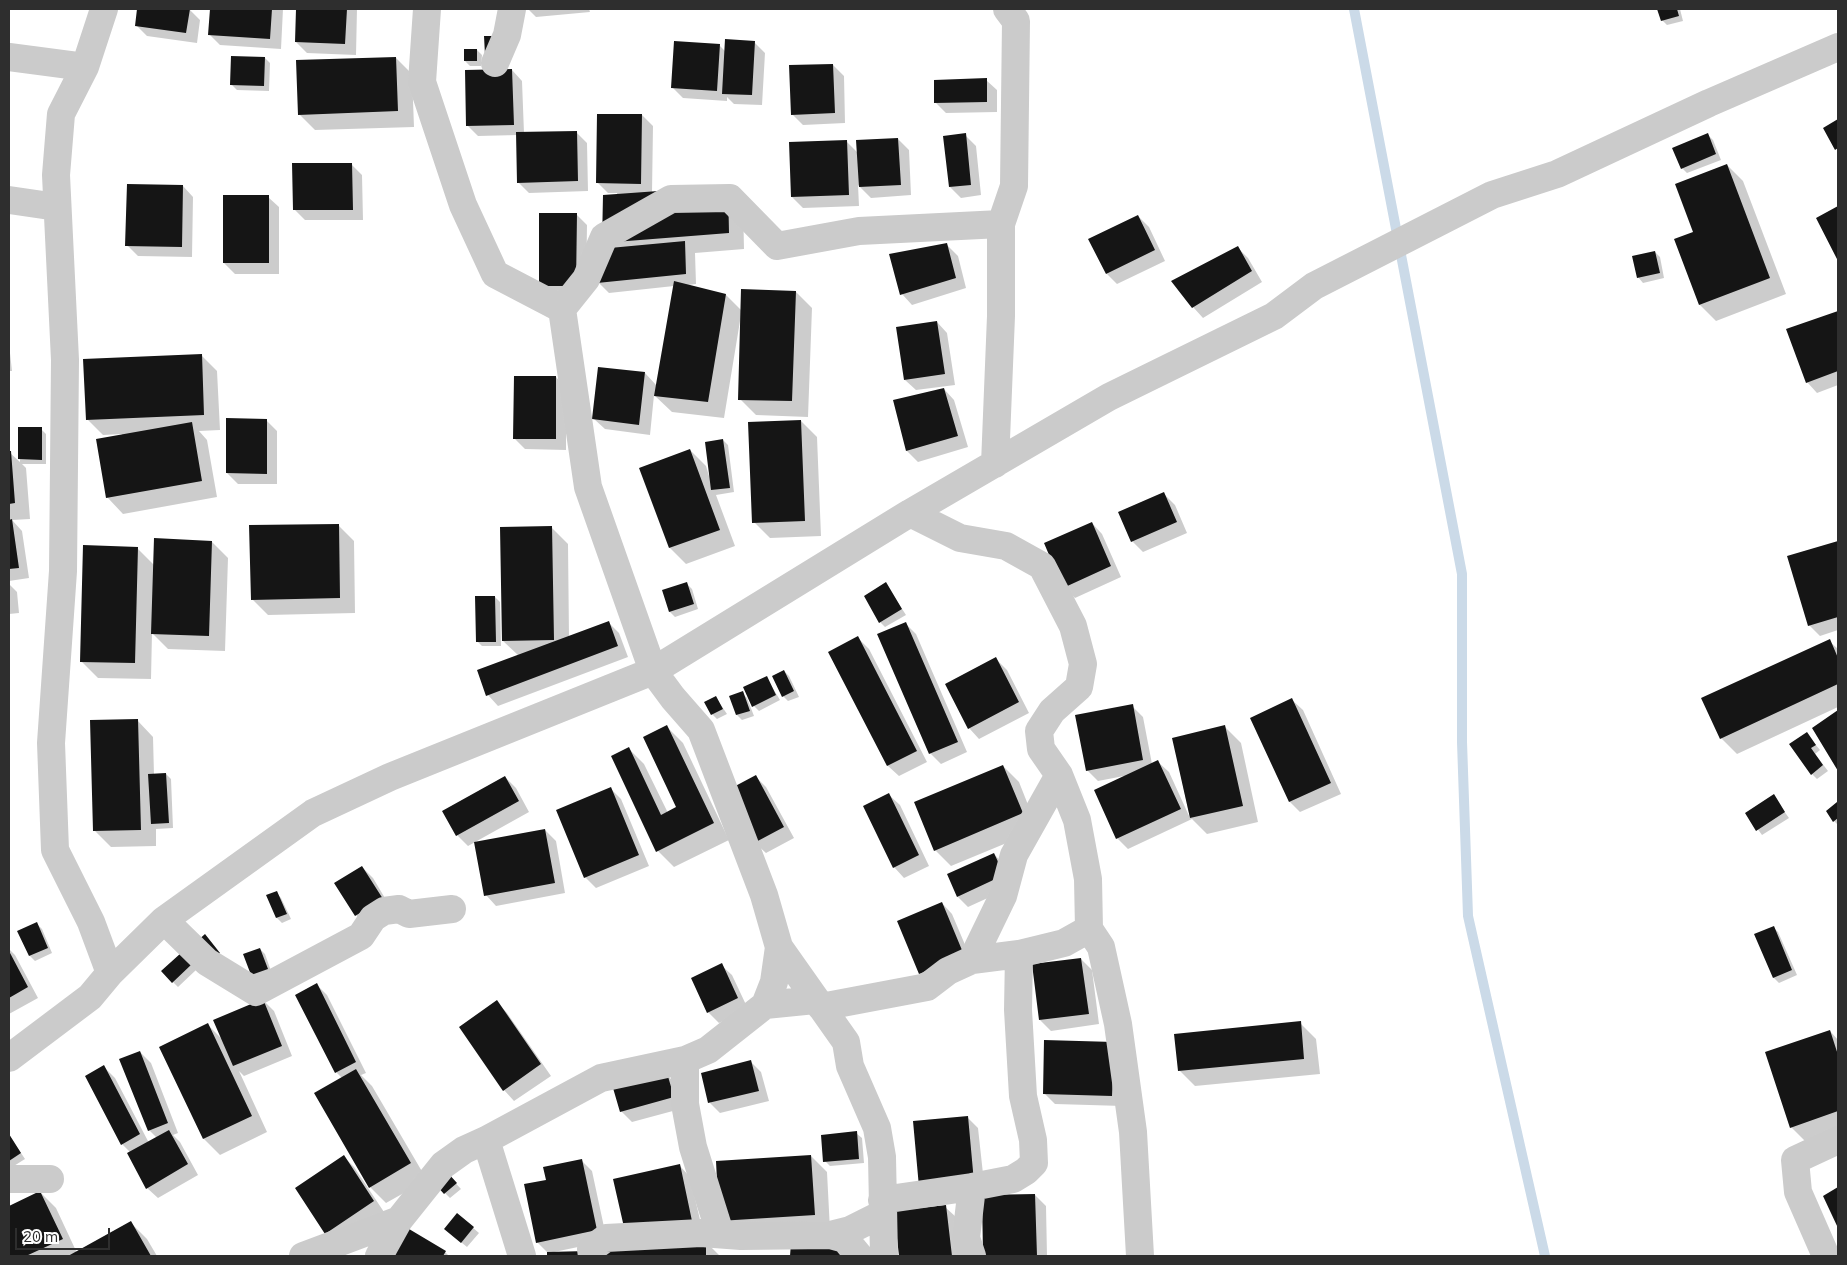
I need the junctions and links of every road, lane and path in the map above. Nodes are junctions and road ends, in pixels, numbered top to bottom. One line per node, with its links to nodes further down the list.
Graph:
1 (104, 9): 8 (street)
2 (427, 9): 12 (street)
3 (512, 9): 7 (street)
4 (1007, 9): 11 (street)
5 (1838, 47): 13 (street)
6 (9, 57): 8 (street)
7 (495, 63)
8 (84, 67): 10 (street)
9 (9, 200): 10 (street)
10 (57, 207): 19 (street)
11 (1001, 224): 12 (street); 13 (street)
12 (562, 309): 15 (street)
13 (995, 464): 14 (street)
14 (910, 513): 15 (street); 16 (street)
15 (653, 671): 18 (street); 21 (street)
16 (1060, 775): 20 (street); 23 (street)
17 (452, 909): 18 (street)
18 (164, 920): 24 (street)
19 (91, 922): 24 (street); 25 (street)
20 (1089, 929): 22 (street); 46 (street)
21 (779, 947): 26 (street); 27 (street)
22 (1018, 954): 23 (street); 34 (street)
23 (972, 960): 26 (street)
24 (110, 973): 25 (street)
25 (90, 997): 28 (street)
26 (818, 1004): 27 (street); 35 (street)
27 (764, 1005): 29 (street)
28 (14, 1045)
29 (685, 1060): 30 (street); 37 (street)
30 (486, 1140): 36 (street); 41 (street)
31 (1838, 1140): 47 (street)
32 (9, 1179): 33 (street)
33 (50, 1179)
34 (972, 1187): 35 (street); 45 (street)
35 (882, 1207): 38 (street); 44 (street)
36 (399, 1220): 39 (street); 40 (street)
37 (720, 1233): 38 (street); 42 (street)
38 (830, 1235): 43 (street)
39 (303, 1256)
40 (380, 1256)
41 (522, 1256)
42 (592, 1256)
43 (859, 1256)
44 (884, 1256)
45 (972, 1256)
46 (1140, 1256)
47 (1826, 1256)

